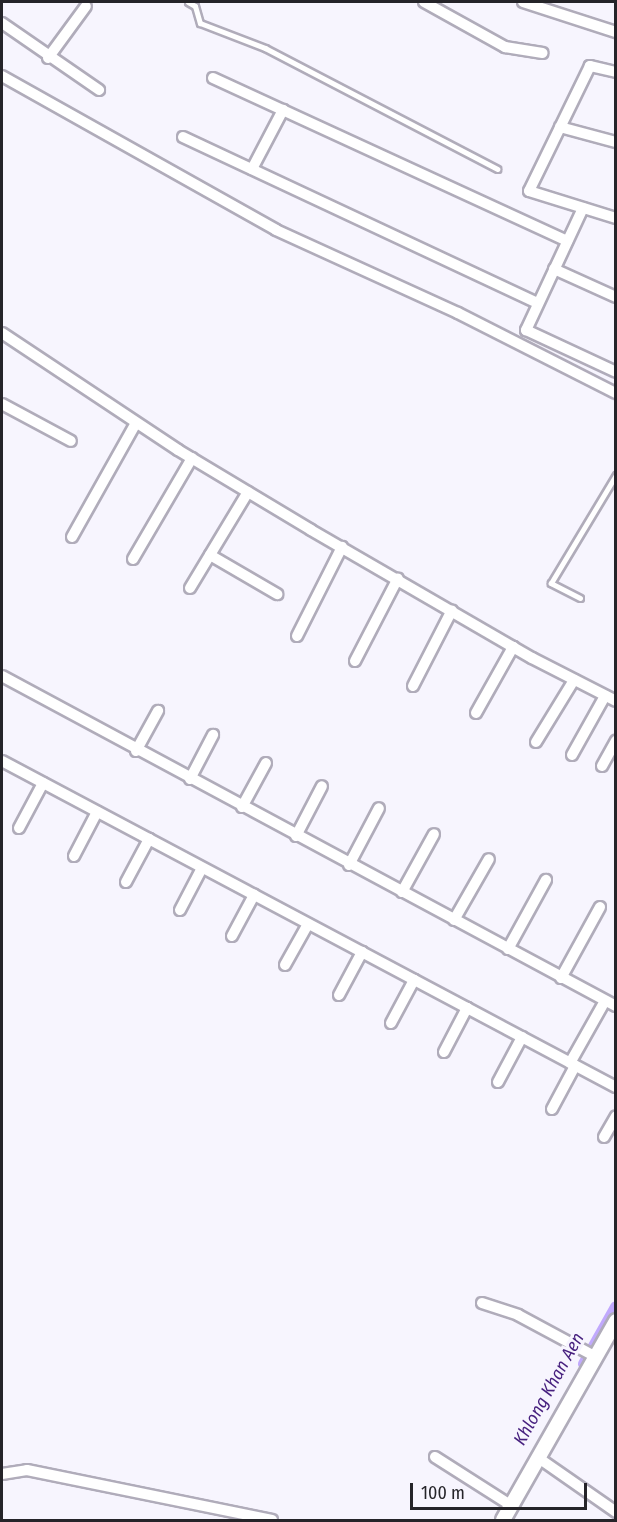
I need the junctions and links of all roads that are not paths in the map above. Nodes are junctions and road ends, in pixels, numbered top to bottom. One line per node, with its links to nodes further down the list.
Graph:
1 (188, 2): 18 (lane)
2 (423, 2): 7 (street)
3 (523, 2): 6 (street)
4 (86, 6): 8 (street)
5 (2, 23): 8 (street)
6 (615, 32)
7 (543, 53)
8 (48, 58): 12 (street)
9 (615, 72): 14 (street)
10 (2, 76): 27 (street)
11 (213, 78): 13 (street)
12 (99, 90)
13 (283, 110): 17 (street); 21 (street)
14 (560, 127): 16 (street); 19 (street)
15 (183, 136): 17 (street)
16 (615, 142)
17 (252, 169): 24 (street)
18 (497, 169)
19 (583, 208): 20 (street); 21 (street)
20 (615, 218)
21 (567, 242): 22 (street)
22 (554, 270): 23 (street); 24 (street)
23 (615, 297)
24 (538, 303): 26 (street)
25 (2, 333): 29 (street)
26 (615, 372)
27 (615, 393)
28 (2, 404): 30 (street)
29 (136, 423): 31 (street); 34 (street)
30 (71, 441)
31 (192, 458): 33 (street); 37 (street)
32 (615, 474): 41 (lane)
33 (248, 492): 35 (street); 36 (street)
34 (72, 537)
35 (342, 547): 38 (street); 43 (street)
36 (210, 555): 39 (street); 40 (street)
37 (134, 559)
38 (398, 578): 42 (street); 45 (street)
39 (190, 588)
40 (277, 594)
41 (580, 598)
42 (452, 610): 44 (street); 48 (street)
43 (297, 636)
44 (513, 647): 47 (street); 52 (street)
45 (355, 661)
46 (2, 676): 56 (street)
47 (574, 680): 49 (street); 55 (street)
48 (413, 686)
49 (604, 696): 50 (street); 57 (street)
50 (615, 701)
51 (158, 711): 56 (street)
52 (476, 713)
53 (213, 735): 61 (street)
54 (615, 741): 60 (street)
55 (536, 742)
56 (136, 751): 61 (street)
57 (572, 755)
58 (2, 761): 62 (street)
59 (266, 763): 64 (street)
60 (602, 766)
61 (190, 779): 64 (street)
62 (43, 783): 66 (street); 67 (street)
63 (322, 786): 69 (street)
64 (242, 807): 69 (street)
65 (379, 808): 73 (street)
66 (98, 812): 70 (street); 71 (street)
67 (19, 828)
68 (434, 834): 77 (street)
69 (296, 836): 73 (street)
70 (149, 839): 74 (street); 76 (street)
71 (74, 856)
72 (489, 859): 81 (street)
73 (350, 865): 77 (street)
74 (202, 868): 78 (street); 80 (street)
75 (546, 880): 84 (street)
76 (126, 882)
77 (402, 892): 81 (street)
78 (255, 895): 82 (street); 83 (street)
79 (600, 907): 87 (street)
80 (180, 910)
81 (454, 920): 84 (street)
82 (308, 924): 85 (street); 86 (street)
83 (232, 936)
84 (508, 949): 87 (street)
85 (362, 952): 88 (street); 89 (street)
86 (285, 965)
87 (561, 978): 90 (street)
88 (414, 980): 92 (street); 93 (street)
89 (339, 995)
90 (605, 1001): 91 (street); 96 (street)
91 (615, 1006)
92 (467, 1008): 94 (street); 95 (street)
93 (391, 1023)
94 (522, 1037): 96 (street); 97 (street)
95 (444, 1052)
96 (573, 1064): 98 (street); 99 (street)
97 (498, 1082)
98 (615, 1087)
99 (552, 1109)
100 (615, 1116): 101 (street)
101 (604, 1137)
102 (482, 1303): 104 (street)
103 (615, 1321): 104 (street)
104 (594, 1356): 106 (street)
105 (435, 1457): 108 (street)
106 (540, 1459): 108 (street); 109 (street)
107 (2, 1474): 110 (street)
108 (510, 1504): 111 (street)
109 (615, 1512)
110 (272, 1521)
111 (503, 1521)

